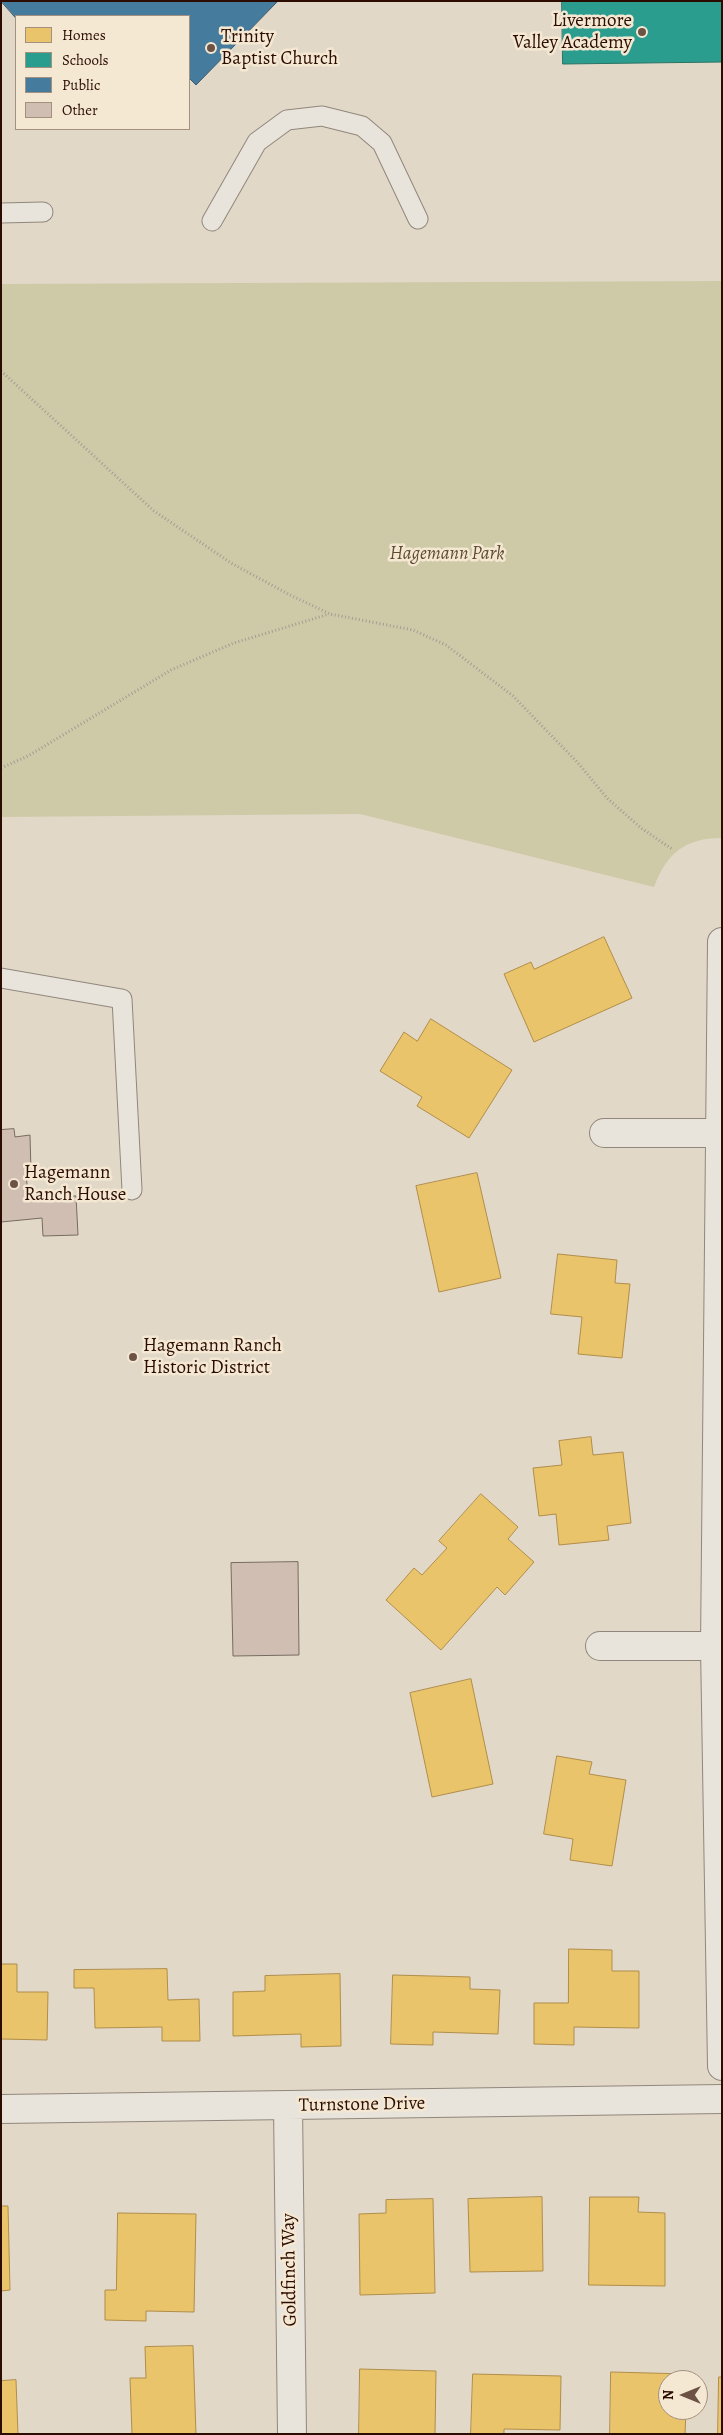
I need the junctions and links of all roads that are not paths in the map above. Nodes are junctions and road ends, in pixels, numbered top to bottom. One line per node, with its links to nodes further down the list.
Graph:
1 (43, 212): 2 (lane)
2 (1, 213)
3 (418, 219): 4 (lane)
4 (212, 221)
5 (722, 942): 8 (street)
6 (1, 978): 9 (lane)
7 (604, 1133): 8 (street)
8 (719, 1133): 11 (street)
9 (132, 1190)
10 (600, 1646): 11 (street)
11 (715, 1646): 12 (street)
12 (722, 2066)
13 (722, 2099): 14 (street, Turnstone Drive)
14 (288, 2106): 15 (street, Turnstone Drive); 16 (street, Goldfinch Way)
15 (1, 2109)
16 (292, 2434)

